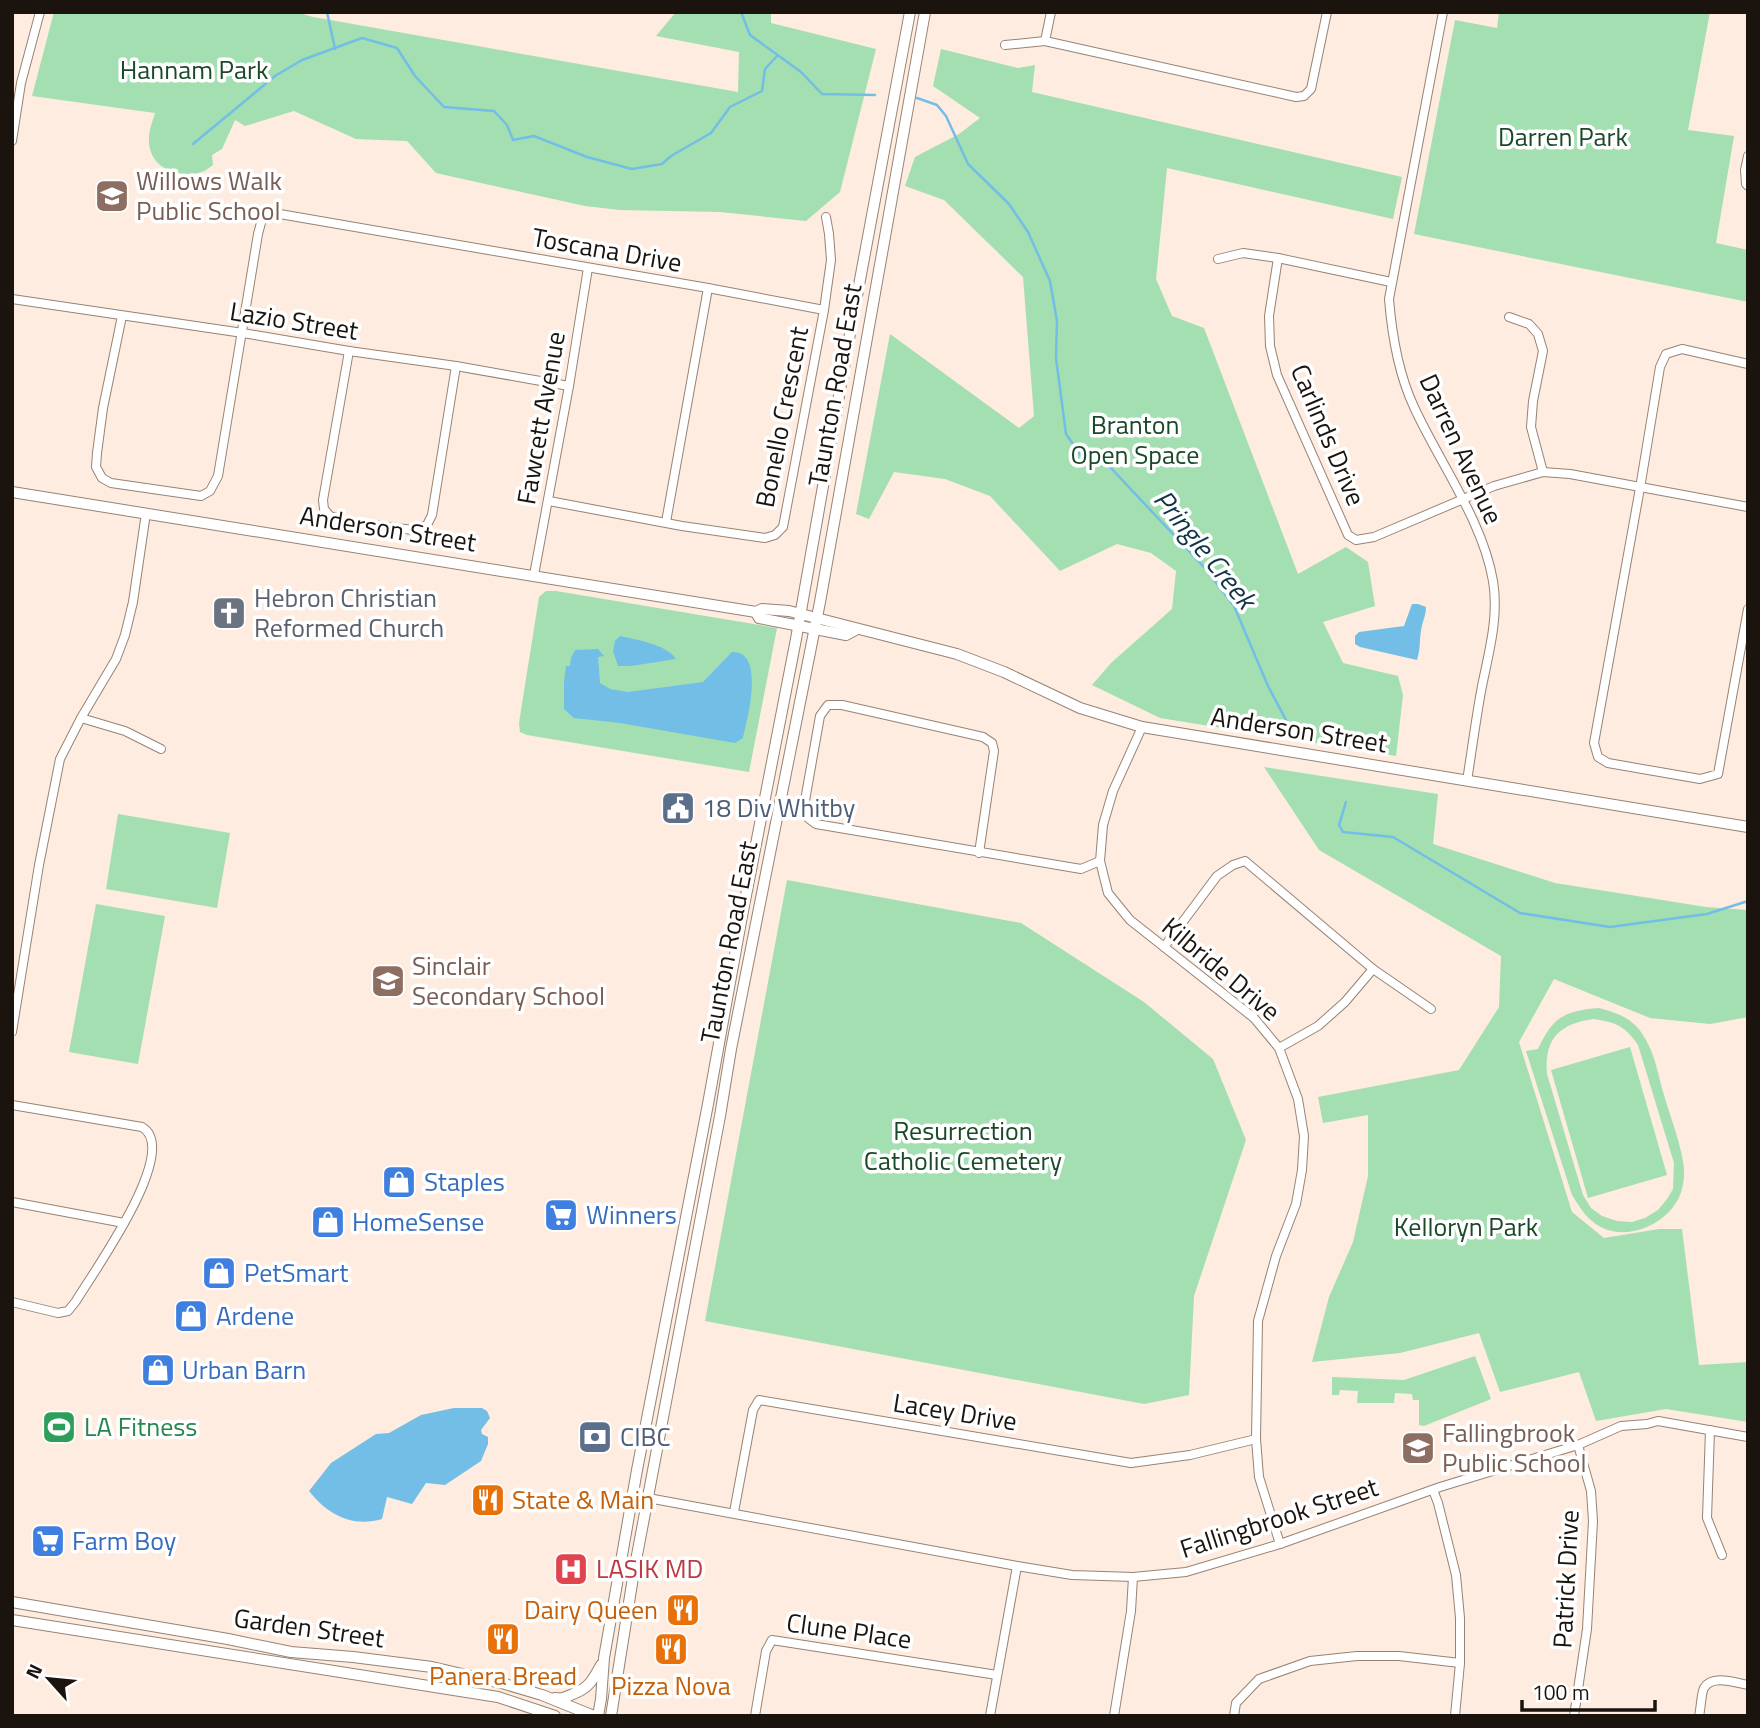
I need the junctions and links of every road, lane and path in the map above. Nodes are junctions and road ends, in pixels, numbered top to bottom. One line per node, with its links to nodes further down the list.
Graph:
1 (40, 12): 9 (street)
2 (910, 12): 13 (main road, Taunton Road East)
3 (925, 12): 14 (main road, Taunton Road East)
4 (1051, 12): 7 (street)
5 (1327, 12): 7 (street)
6 (1443, 12): 18 (street, Darren Avenue)
7 (1045, 41): 8 (street)
8 (1005, 45)
9 (12, 141)
10 (1748, 156): 11 (street)
11 (1748, 186)
12 (826, 218): 21 (street)
13 (866, 253): 14 (main road); 24 (main road, Taunton Road East)
14 (881, 255): 25 (main road, Taunton Road East)
15 (1278, 258): 16 (street); 18 (street); 34 (street, Carlinds Drive)
16 (1218, 259)
17 (588, 268): 19 (street, Toscana Drive); 26 (street, Toscana Drive); 30 (street, Fawcett Avenue)
18 (1391, 282): 34 (street, Darren Avenue)
19 (708, 288): 21 (street, Bonello Crescent); 38 (street, Toscana Drive)
20 (12, 299): 22 (street, Lazio Street)
21 (824, 310): 38 (street, Bonello Crescent)
22 (122, 316): 26 (street, Lazio Street); 26 (street, Toscana Drive)
23 (1509, 317): 31 (street)
24 (851, 328): 25 (main road); 42 (main road, Taunton Road East)
25 (868, 330): 43 (main road, Taunton Road East)
26 (243, 333): 27 (street, Lazio Street)
27 (349, 351): 29 (street, Lazio Street); 29 (street)
28 (1748, 364): 32 (street)
29 (456, 366): 30 (street, Lazio Street)
30 (569, 386): 35 (street, Fawcett Avenue)
31 (1543, 472): 32 (street); 34 (street)
32 (1640, 488): 36 (street); 40 (street)
33 (12, 492): 37 (main road, Anderson Street)
34 (1462, 500): 48 (street, Darren Avenue)
35 (549, 501): 38 (street); 39 (street, Fawcett Avenue)
36 (1748, 508)
37 (146, 513): 39 (main road, Anderson Street); 45 (street)
38 (666, 522)
39 (534, 575): 41 (main road, Anderson Street)
40 (1748, 608)
41 (756, 612): 42 (main road, Anderson Street); 44 (main road, Anderson Street)
42 (801, 614): 43 (main road, Anderson Street); 44 (main road, Taunton Road East)
43 (815, 623): 44 (main road, Anderson Street); 46 (main road, Anderson Street); 66 (main road, Taunton Road East)
44 (799, 626): 74 (main road, Taunton Road East)
45 (81, 718): 47 (street); 55 (street)
46 (1142, 727): 48 (main road, Anderson Street); 51 (street, Kilbride Drive)
47 (161, 749)
48 (1467, 780): 49 (main road, Anderson Street)
49 (1748, 827)
50 (979, 853): 50 (street); 51 (street)
51 (1100, 861): 52 (street, Kilbride Drive)
52 (1164, 947): 53 (street); 56 (street, Kilbride Drive)
53 (1373, 969): 54 (street); 56 (street)
54 (1431, 1009)
55 (12, 1032)
56 (1279, 1048): 63 (street, Kilbride Drive)
57 (12, 1105): 59 (street)
58 (12, 1202): 59 (street)
59 (124, 1223): 60 (street)
60 (12, 1302)
61 (1710, 1430): 62 (street, Fallingbrook Street); 64 (street, Fallingbrook Street); 69 (street)
62 (1748, 1437)
63 (1256, 1439): 67 (street, Lacey Drive); 68 (street, Kilbride Drive)
64 (1578, 1446): 65 (street, Fallingbrook Street); 87 (street, Patrick Drive)
65 (1433, 1490): 68 (street, Fallingbrook Street); 75 (street)
66 (648, 1497): 67 (street, Fallingbrook Street); 81 (main road, Taunton Road East)
67 (734, 1512): 70 (street, Fallingbrook Street)
68 (1280, 1544): 71 (street, Fallingbrook Street)
69 (1722, 1555)
70 (1017, 1566): 71 (street, Fallingbrook Street); 76 (street)
71 (1133, 1577): 84 (street)
72 (12, 1602): 78 (main road, Garden Street)
73 (12, 1620): 79 (main road, Garden Street)
74 (604, 1658): 78 (main road); 80 (main road, Taunton Road East)
75 (1460, 1663): 85 (street); 86 (street)
76 (997, 1675): 82 (street, Clune Place); 83 (street)
77 (1748, 1685): 88 (street)
78 (542, 1696): 80 (main road, Garden Street)
79 (555, 1716)
80 (596, 1716)
81 (611, 1716)
82 (754, 1716)
83 (990, 1716)
84 (1114, 1716)
85 (1234, 1716)
86 (1455, 1716)
87 (1574, 1716)
88 (1699, 1716)

